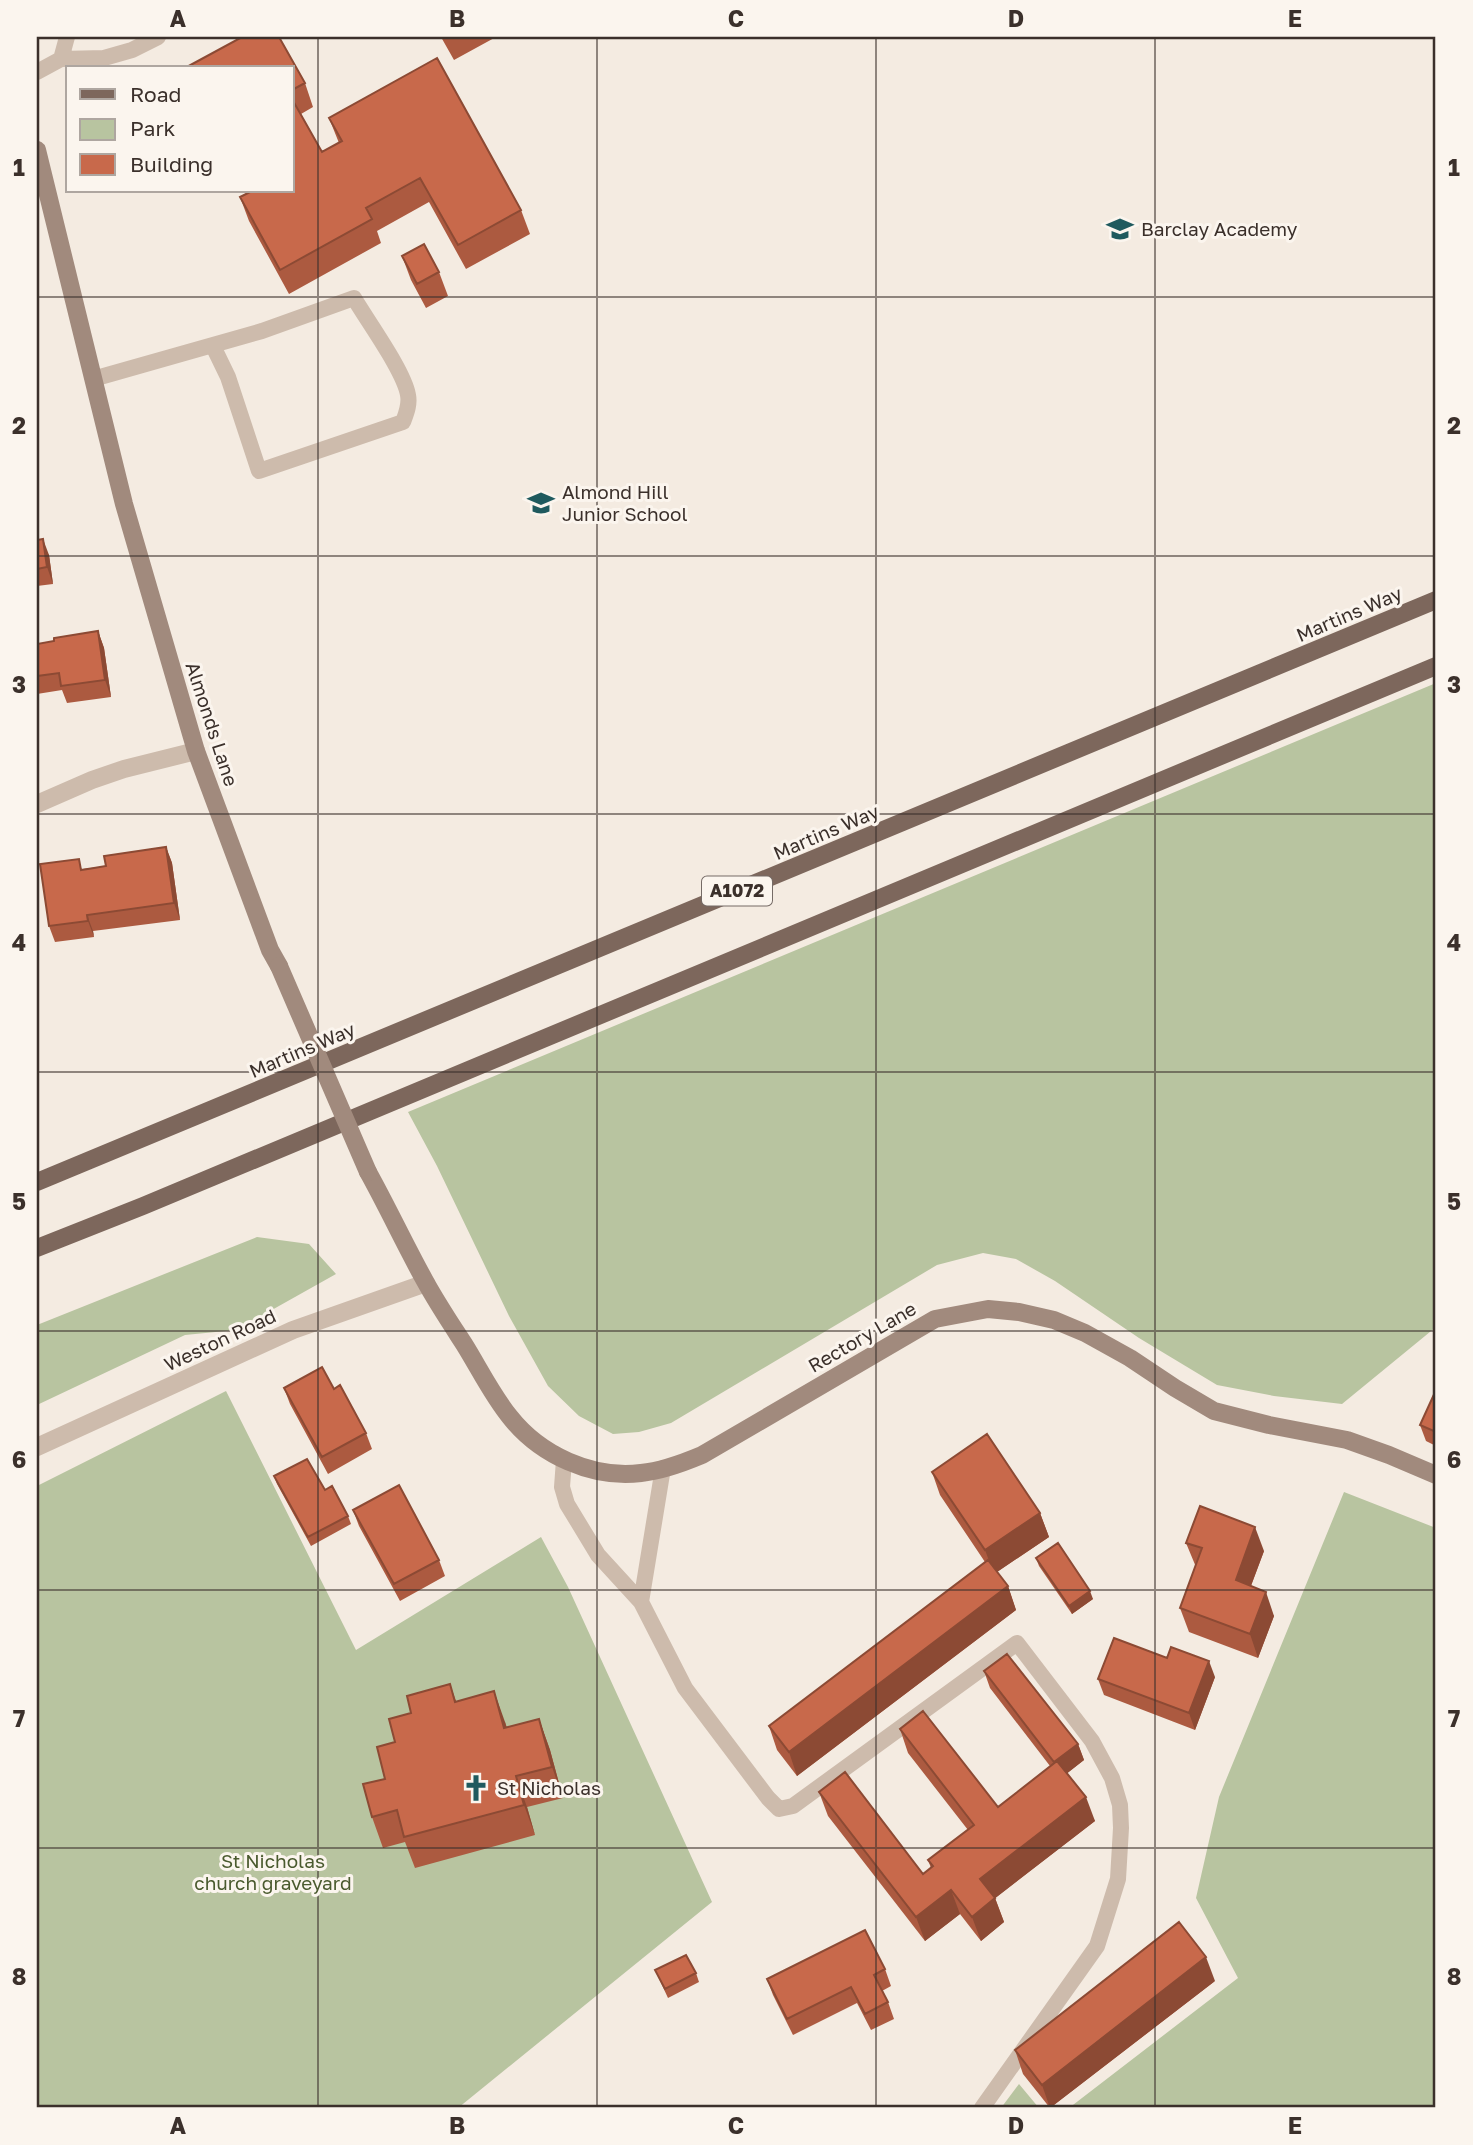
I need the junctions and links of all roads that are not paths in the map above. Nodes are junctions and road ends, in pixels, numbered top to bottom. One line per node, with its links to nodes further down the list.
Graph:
1 (68, 37): 3 (lane)
2 (158, 37): 3 (lane)
3 (61, 59): 4 (lane)
4 (37, 72)
5 (37, 149): 7 (street, Almonds Lane)
6 (213, 346): 6 (lane); 7 (lane)
7 (93, 379): 10 (street, Almonds Lane)
8 (1436, 600): 12 (main road, Martins Way / A1072)
9 (1436, 666): 13 (main road)
10 (196, 751): 11 (street); 14 (street, Almonds Lane, bridge)
11 (37, 804)
12 (37, 1182)
13 (37, 1248)
14 (426, 1283): 15 (street, Weston Road); 16 (street, Rectory Lane)
15 (37, 1447)
16 (564, 1460): 17 (street, Rectory Lane); 19 (lane)
17 (663, 1468): 18 (street, Rectory Lane); 19 (lane)
18 (1436, 1475)
19 (641, 1602): 20 (lane)
20 (982, 2108)

